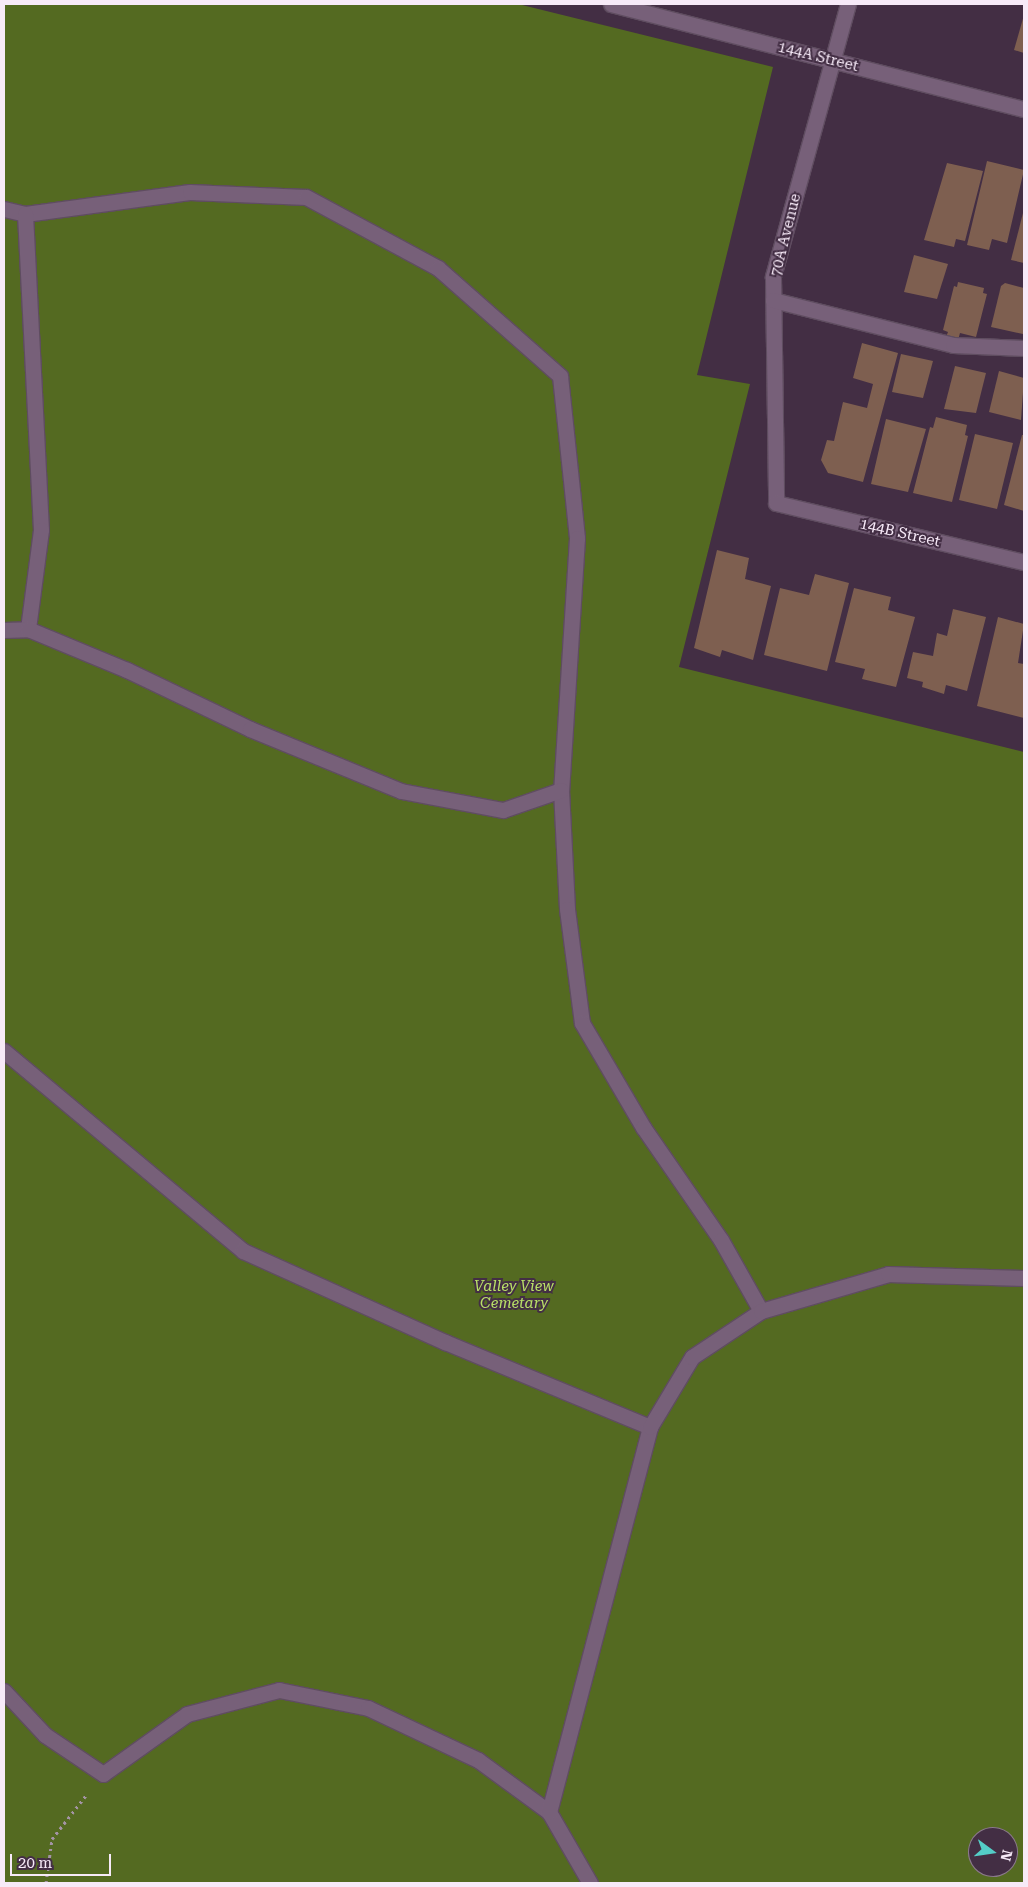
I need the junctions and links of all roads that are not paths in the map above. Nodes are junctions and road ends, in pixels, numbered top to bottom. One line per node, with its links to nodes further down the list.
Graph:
1 (611, 4): 3 (street, 144A Street)
2 (848, 4): 3 (street, 70A Avenue)
3 (832, 61): 4 (street, 144A Street); 7 (street, 70A Avenue)
4 (1024, 109)
5 (4, 209): 6 (street)
6 (26, 214): 11 (street); 13 (street)
7 (774, 300): 8 (street); 9 (street, 70A Avenue)
8 (1024, 348)
9 (776, 503): 10 (street, 144B Street)
10 (1024, 562)
11 (28, 629): 12 (street); 13 (street)
12 (4, 630)
13 (561, 790): 16 (street)
14 (4, 1050): 17 (street)
15 (1024, 1278): 16 (street)
16 (761, 1311): 17 (street)
17 (650, 1427): 19 (street)
18 (4, 1691): 19 (street)
19 (549, 1812): 20 (street)
20 (590, 1883)

